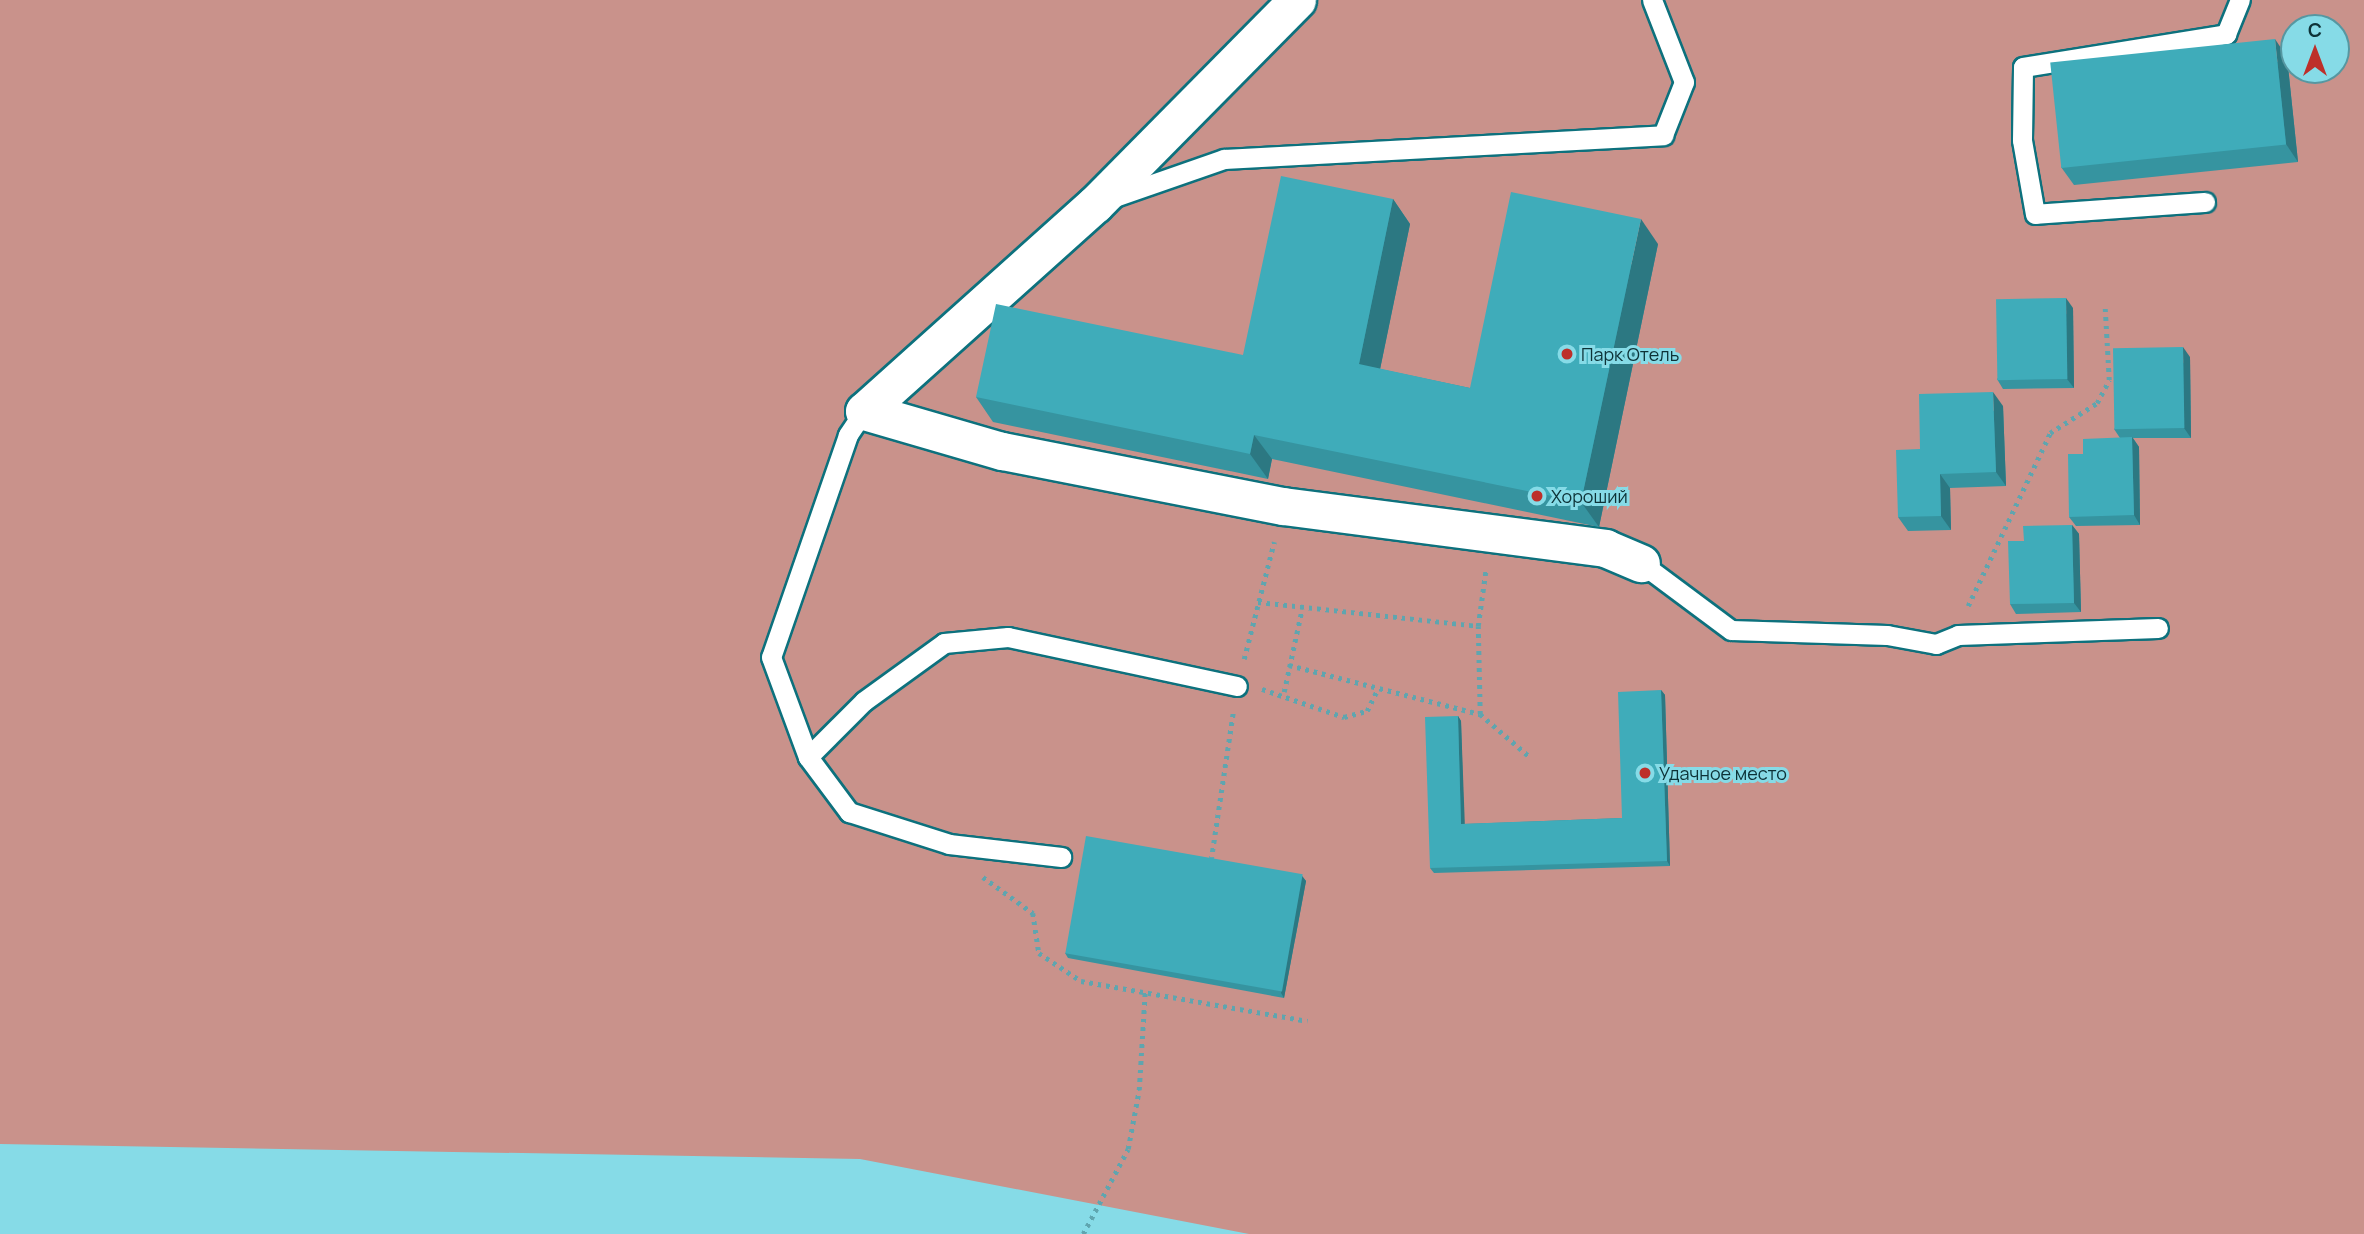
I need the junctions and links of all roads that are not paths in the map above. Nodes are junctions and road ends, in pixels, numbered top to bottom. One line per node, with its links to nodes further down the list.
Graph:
1 (1297, 0): 5 (street)
2 (1652, 0): 5 (lane)
3 (2240, 0): 4 (lane)
4 (2205, 202)
5 (1095, 204): 6 (street)
6 (864, 411): 7 (street); 10 (lane)
7 (1641, 563): 8 (lane)
8 (2158, 628)
9 (1237, 686): 10 (lane)
10 (808, 757): 11 (lane)
11 (1061, 857)

